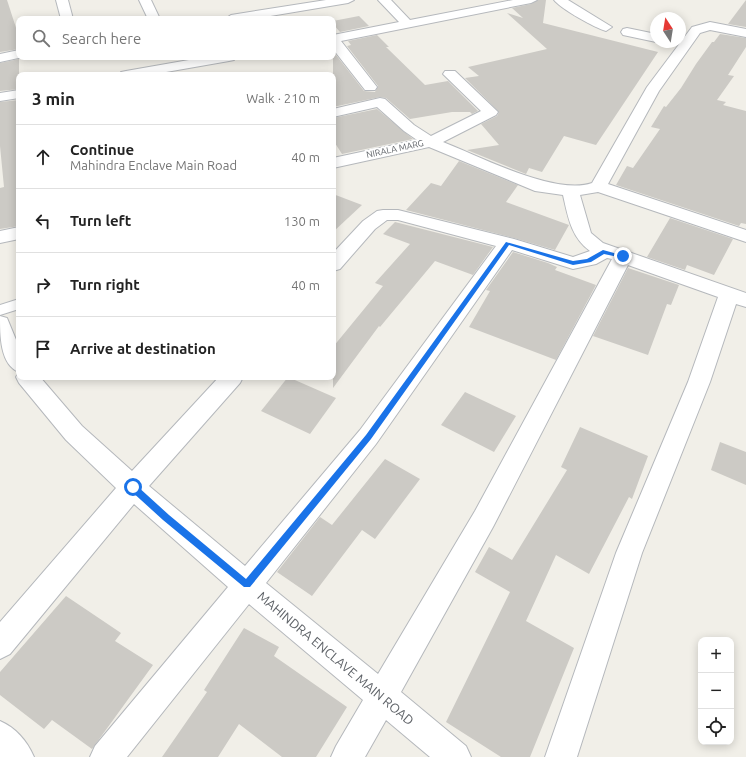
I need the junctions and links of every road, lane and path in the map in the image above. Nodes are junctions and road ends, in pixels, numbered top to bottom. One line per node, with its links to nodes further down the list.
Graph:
1 (62, 0): 9 (street)
2 (145, 0): 10 (street)
3 (348, 0): 11 (street)
4 (384, 0): 12 (street)
5 (464, 0): 8 (street)
6 (531, 0): 8 (street)
7 (560, 0): 13 (street)
8 (476, 10): 12 (street)
9 (66, 16)
10 (153, 16)
11 (249, 16)
12 (406, 23): 17 (street)
13 (606, 27)
14 (627, 32): 16 (street)
15 (746, 33): 18 (street)
16 (650, 37)
17 (336, 39)
18 (686, 39)
19 (336, 44): 26 (street)
20 (678, 48): 32 (street)
21 (16, 55): 22 (street)
22 (0, 58)
23 (212, 60): 24 (street)
24 (143, 72)
25 (450, 74): 30 (street, NIRALA MARG)
26 (370, 87)
27 (16, 94): 28 (street)
28 (0, 97)
29 (336, 112): 30 (street)
30 (430, 142): 31 (street, NIRALA MARG); 33 (street)
31 (336, 162)
32 (598, 186): 33 (street); 35 (street)
33 (571, 191): 38 (street)
34 (16, 234): 36 (street)
35 (746, 236)
36 (0, 237)
37 (508, 243): 38 (street); 39 (street); 48 (street)
38 (613, 254): 40 (street); 50 (street)
39 (336, 262)
40 (738, 297): 56 (street)
41 (16, 305): 42 (lane)
42 (0, 310)
43 (0, 323): 44 (street)
44 (16, 360)
45 (30, 380): 47 (street, MAHINDRA ENCLAVE MAIN ROAD)
46 (229, 380): 47 (street)
47 (133, 487): 48 (street, MAHINDRA ENCLAVE MAIN ROAD); 49 (street)
48 (247, 584): 50 (street, MAHINDRA ENCLAVE MAIN ROAD); 53 (street)
49 (0, 644)
50 (382, 697): 54 (street); 55 (street, MAHINDRA ENCLAVE MAIN ROAD)
51 (0, 737): 52 (street)
52 (18, 757)
53 (106, 757)
54 (347, 757)
55 (455, 757)
56 (561, 757)

